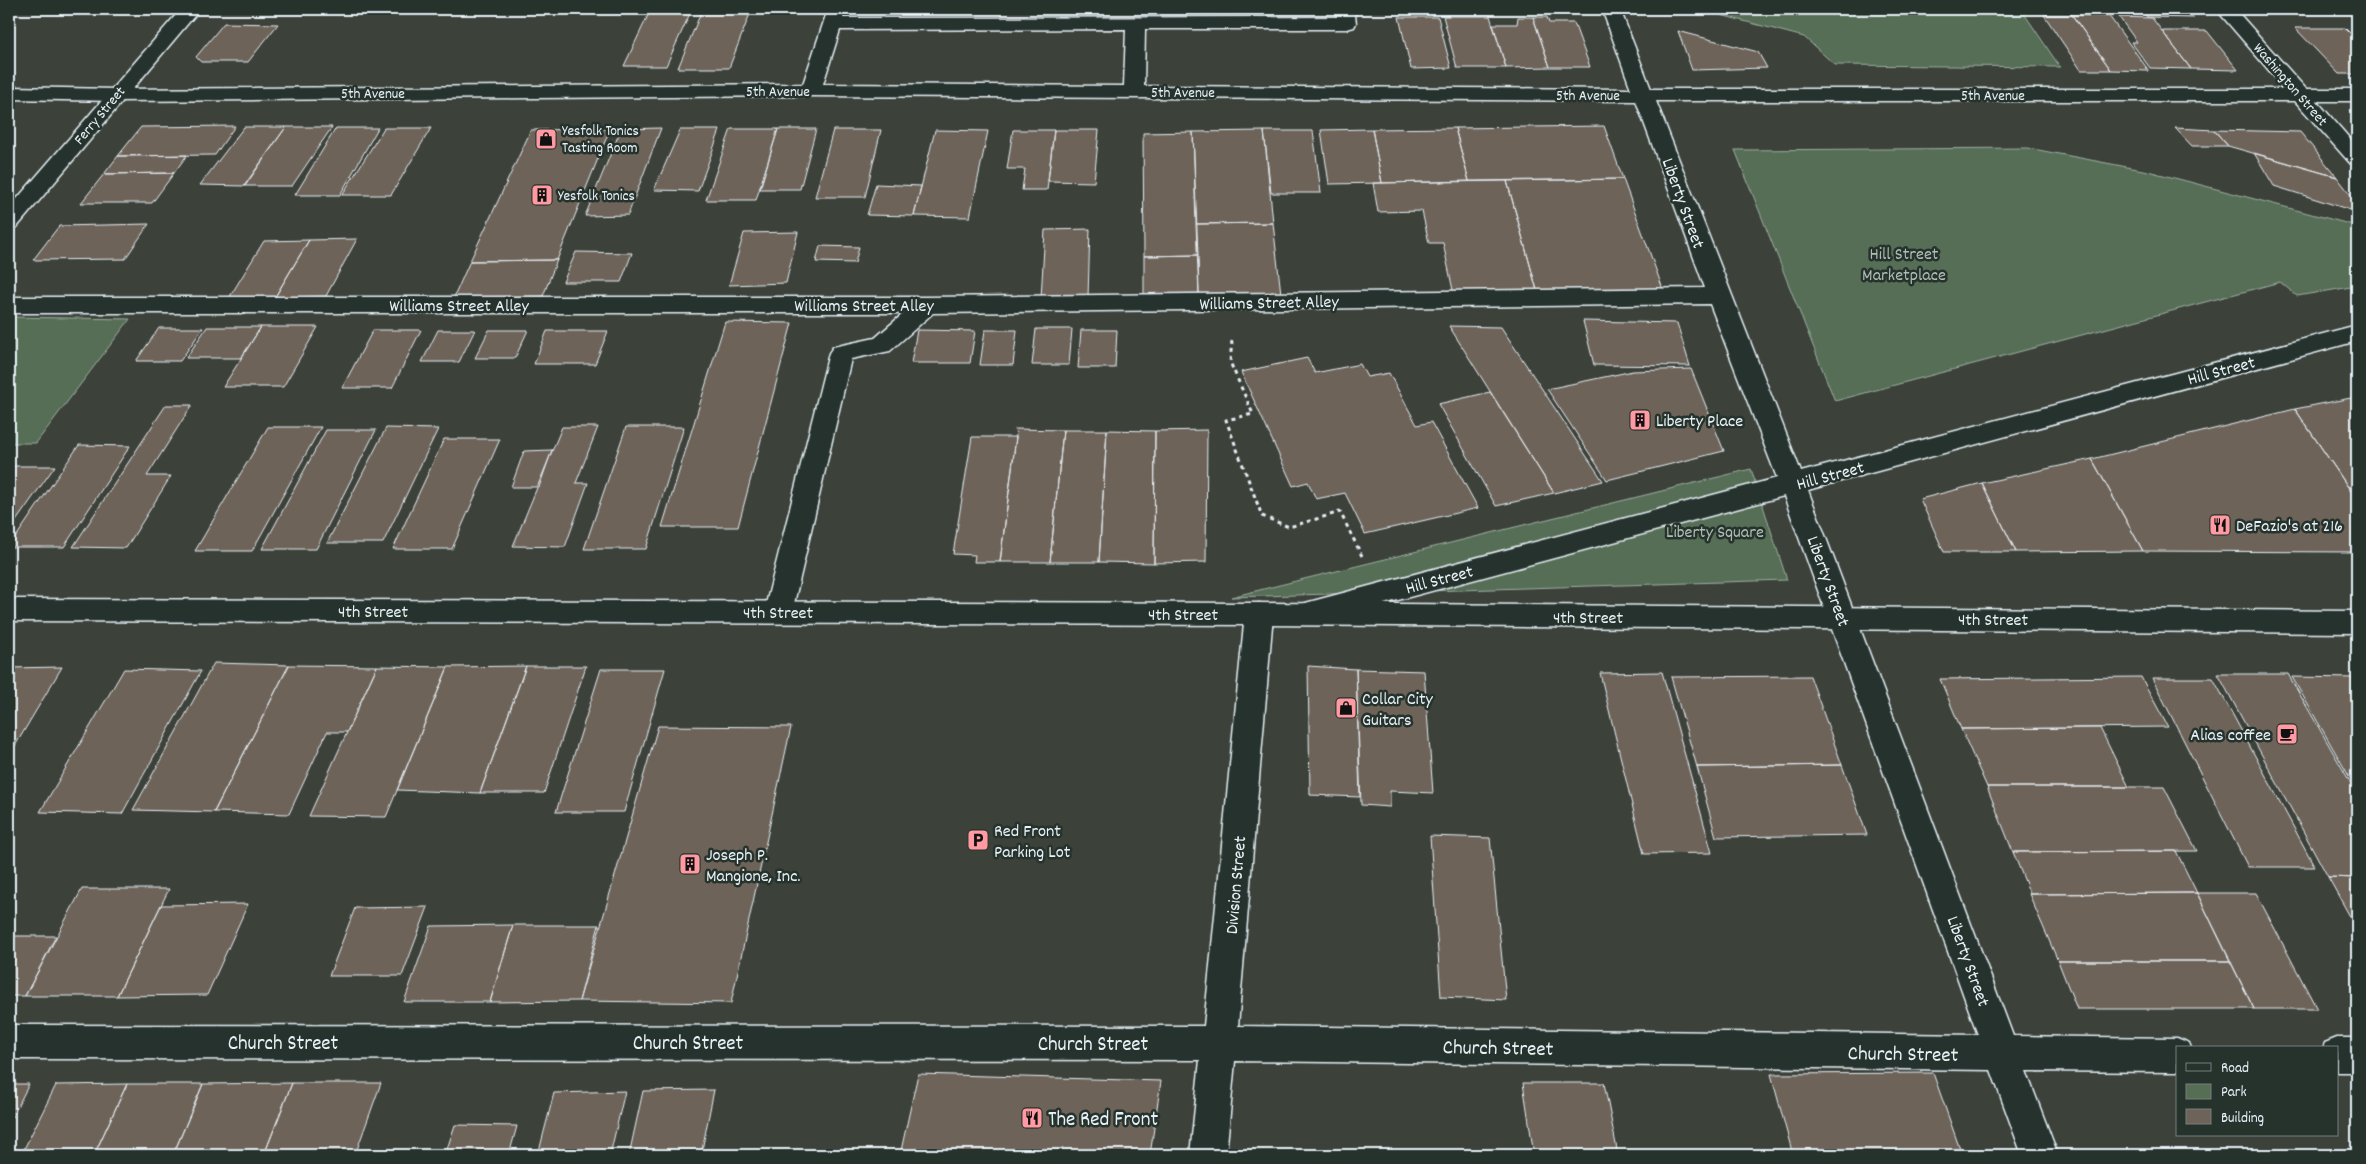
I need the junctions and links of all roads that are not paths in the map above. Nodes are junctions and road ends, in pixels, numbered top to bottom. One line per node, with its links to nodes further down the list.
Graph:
1 (191, 9): 11 (street, Ferry Street)
2 (1346, 9): 7 (street)
3 (1611, 9): 12 (street, Liberty Street)
4 (2225, 9): 13 (street, Washington Street)
5 (835, 16): 6 (street); 8 (street)
6 (1049, 16): 7 (street)
7 (1127, 19): 9 (street)
8 (811, 90): 9 (street, 5th Avenue); 11 (street, 5th Avenue)
9 (1134, 92): 12 (street, 5th Avenue)
10 (9, 93): 11 (street, 5th Avenue)
11 (116, 95): 16 (street, Ferry Street)
12 (1644, 95): 13 (street, 5th Avenue); 17 (street, Liberty Street)
13 (2301, 95): 14 (street, 5th Avenue); 15 (street, Washington Street)
14 (2357, 95)
15 (2357, 159)
16 (9, 222)
17 (1719, 296): 19 (street, Williams Street Alley); 21 (street, Liberty Street)
18 (9, 305): 19 (street, Williams Street Alley)
19 (927, 305): 23 (street)
20 (2357, 333): 21 (street, Hill Street)
21 (1794, 484): 25 (street, Hill Street); 26 (street, Liberty Street)
22 (9, 610): 23 (street, 4th Street)
23 (778, 612): 24 (street, 4th Street)
24 (1259, 614): 25 (street, 4th Street); 29 (street, Division Street)
25 (1303, 615): 26 (street, 4th Street)
26 (1842, 618): 27 (street, 4th Street); 30 (street, Liberty Street)
27 (2357, 622)
28 (9, 1042): 29 (street, Church Street)
29 (1220, 1043): 30 (street, Church Street); 34 (street, Division Street)
30 (2003, 1054): 31 (street, Church Street); 35 (street, Liberty Street)
31 (2176, 1055)
32 (2338, 1055): 33 (street)
33 (2357, 1055)
34 (1208, 1155)
35 (2040, 1155)

